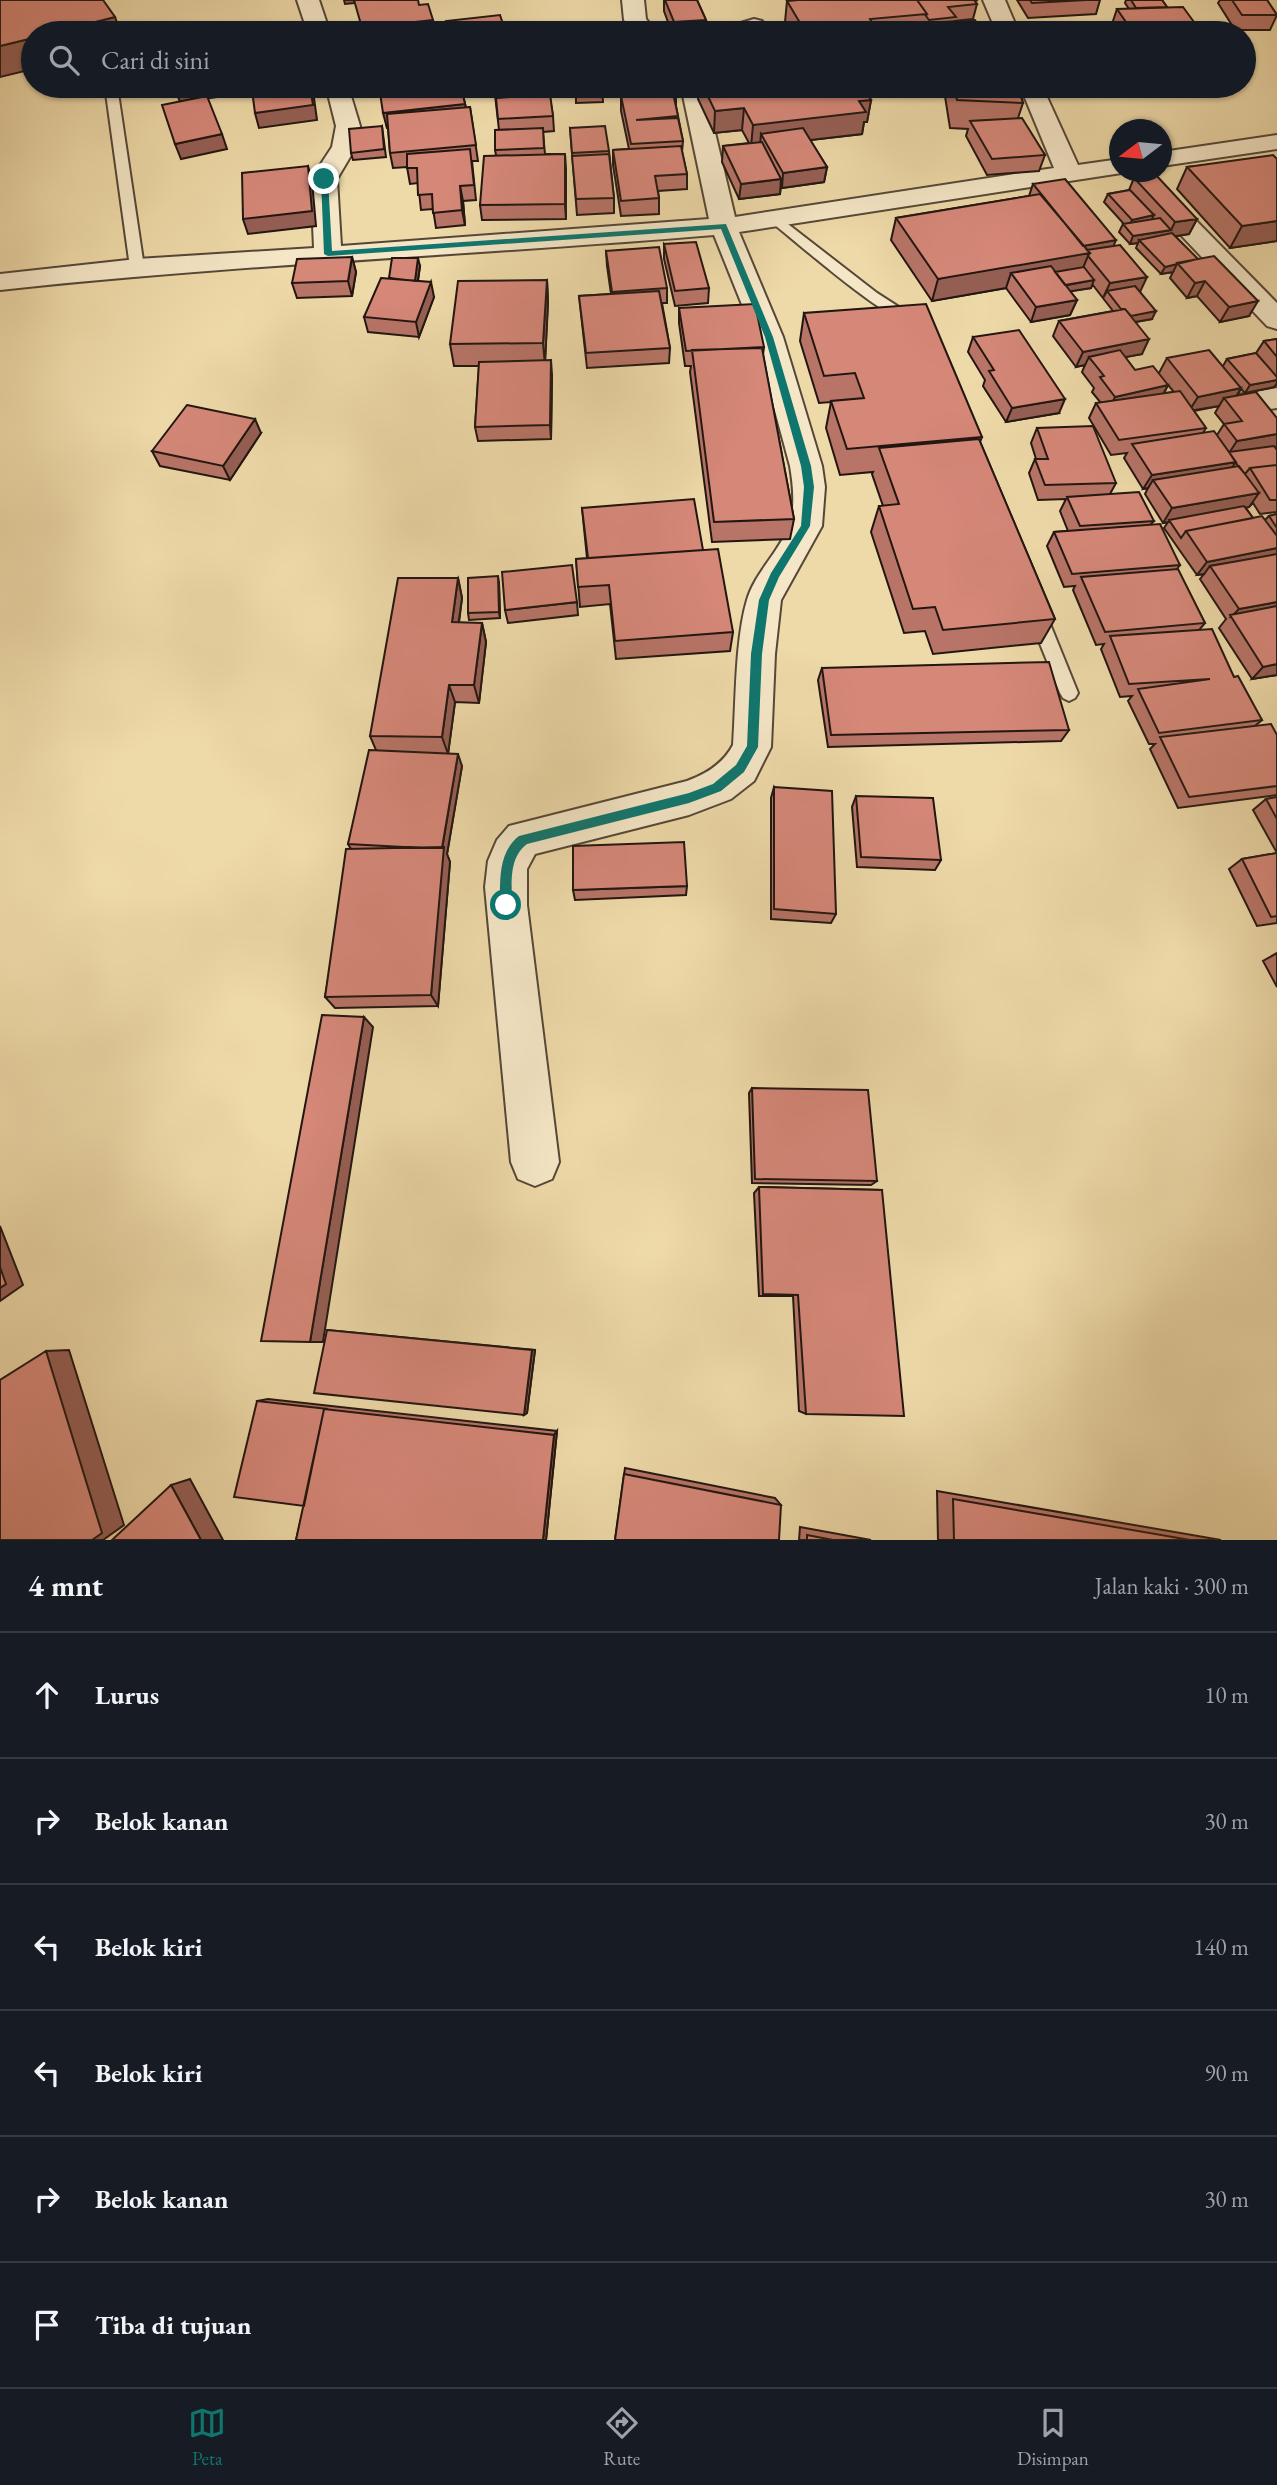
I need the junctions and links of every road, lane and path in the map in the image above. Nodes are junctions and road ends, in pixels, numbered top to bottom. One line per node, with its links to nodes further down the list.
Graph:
1 (308, 0): 4 (street)
2 (633, 0): 5 (street)
3 (994, 0): 6 (street)
4 (315, 21)
5 (636, 21)
6 (1003, 21)
7 (113, 98): 19 (lane)
8 (340, 98): 18 (street)
9 (695, 98): 17 (street)
10 (1036, 98): 14 (street)
11 (1277, 142): 12 (street)
12 (1172, 157)
13 (1109, 168): 14 (street)
14 (1069, 174): 16 (street)
15 (1144, 182): 21 (street)
16 (775, 218): 17 (street); 22 (lane)
17 (724, 226): 18 (street); 27 (street)
18 (328, 254): 19 (street)
19 (137, 267): 20 (street)
20 (0, 282)
21 (1277, 320)
22 (924, 336)
23 (1277, 398): 24 (street)
24 (1238, 404)
25 (1033, 602): 26 (lane)
26 (1069, 693)
27 (535, 1162)

